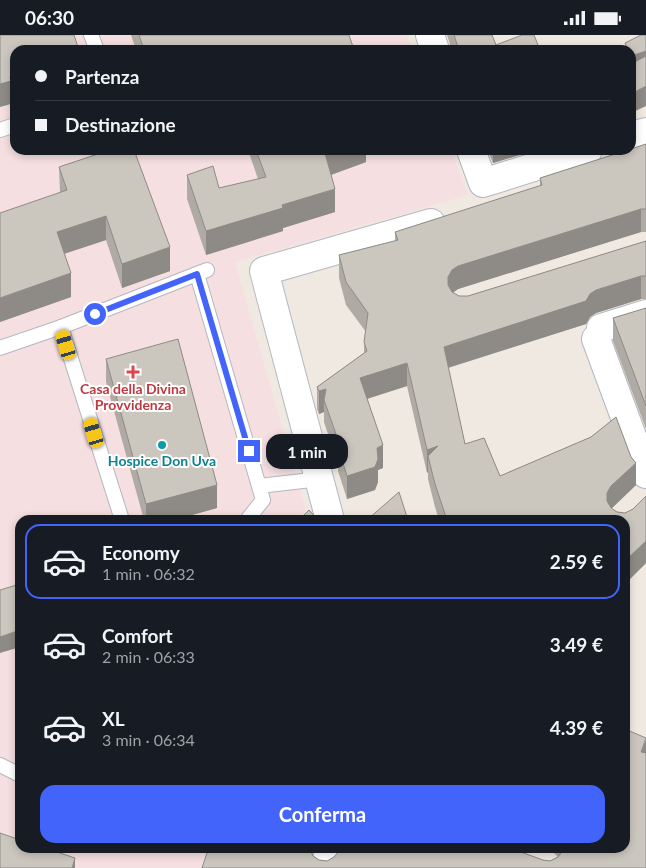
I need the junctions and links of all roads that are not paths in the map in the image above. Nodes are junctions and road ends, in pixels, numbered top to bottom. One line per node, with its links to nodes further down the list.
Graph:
1 (472, 155): 3 (street)
2 (576, 155): 3 (street)
3 (480, 195): 4 (street)
4 (506, 199)
5 (450, 217): 10 (street)
6 (646, 314): 9 (street)
7 (61, 327): 8 (lane); 11 (lane); 12 (lane)
8 (0, 348)
9 (646, 474)
10 (320, 479): 11 (lane); 14 (street)
11 (259, 486): 13 (lane)
12 (120, 515)
13 (251, 515)
14 (329, 515)
15 (0, 765): 16 (lane)
16 (15, 772)
17 (328, 853): 18 (street)
18 (324, 868)

